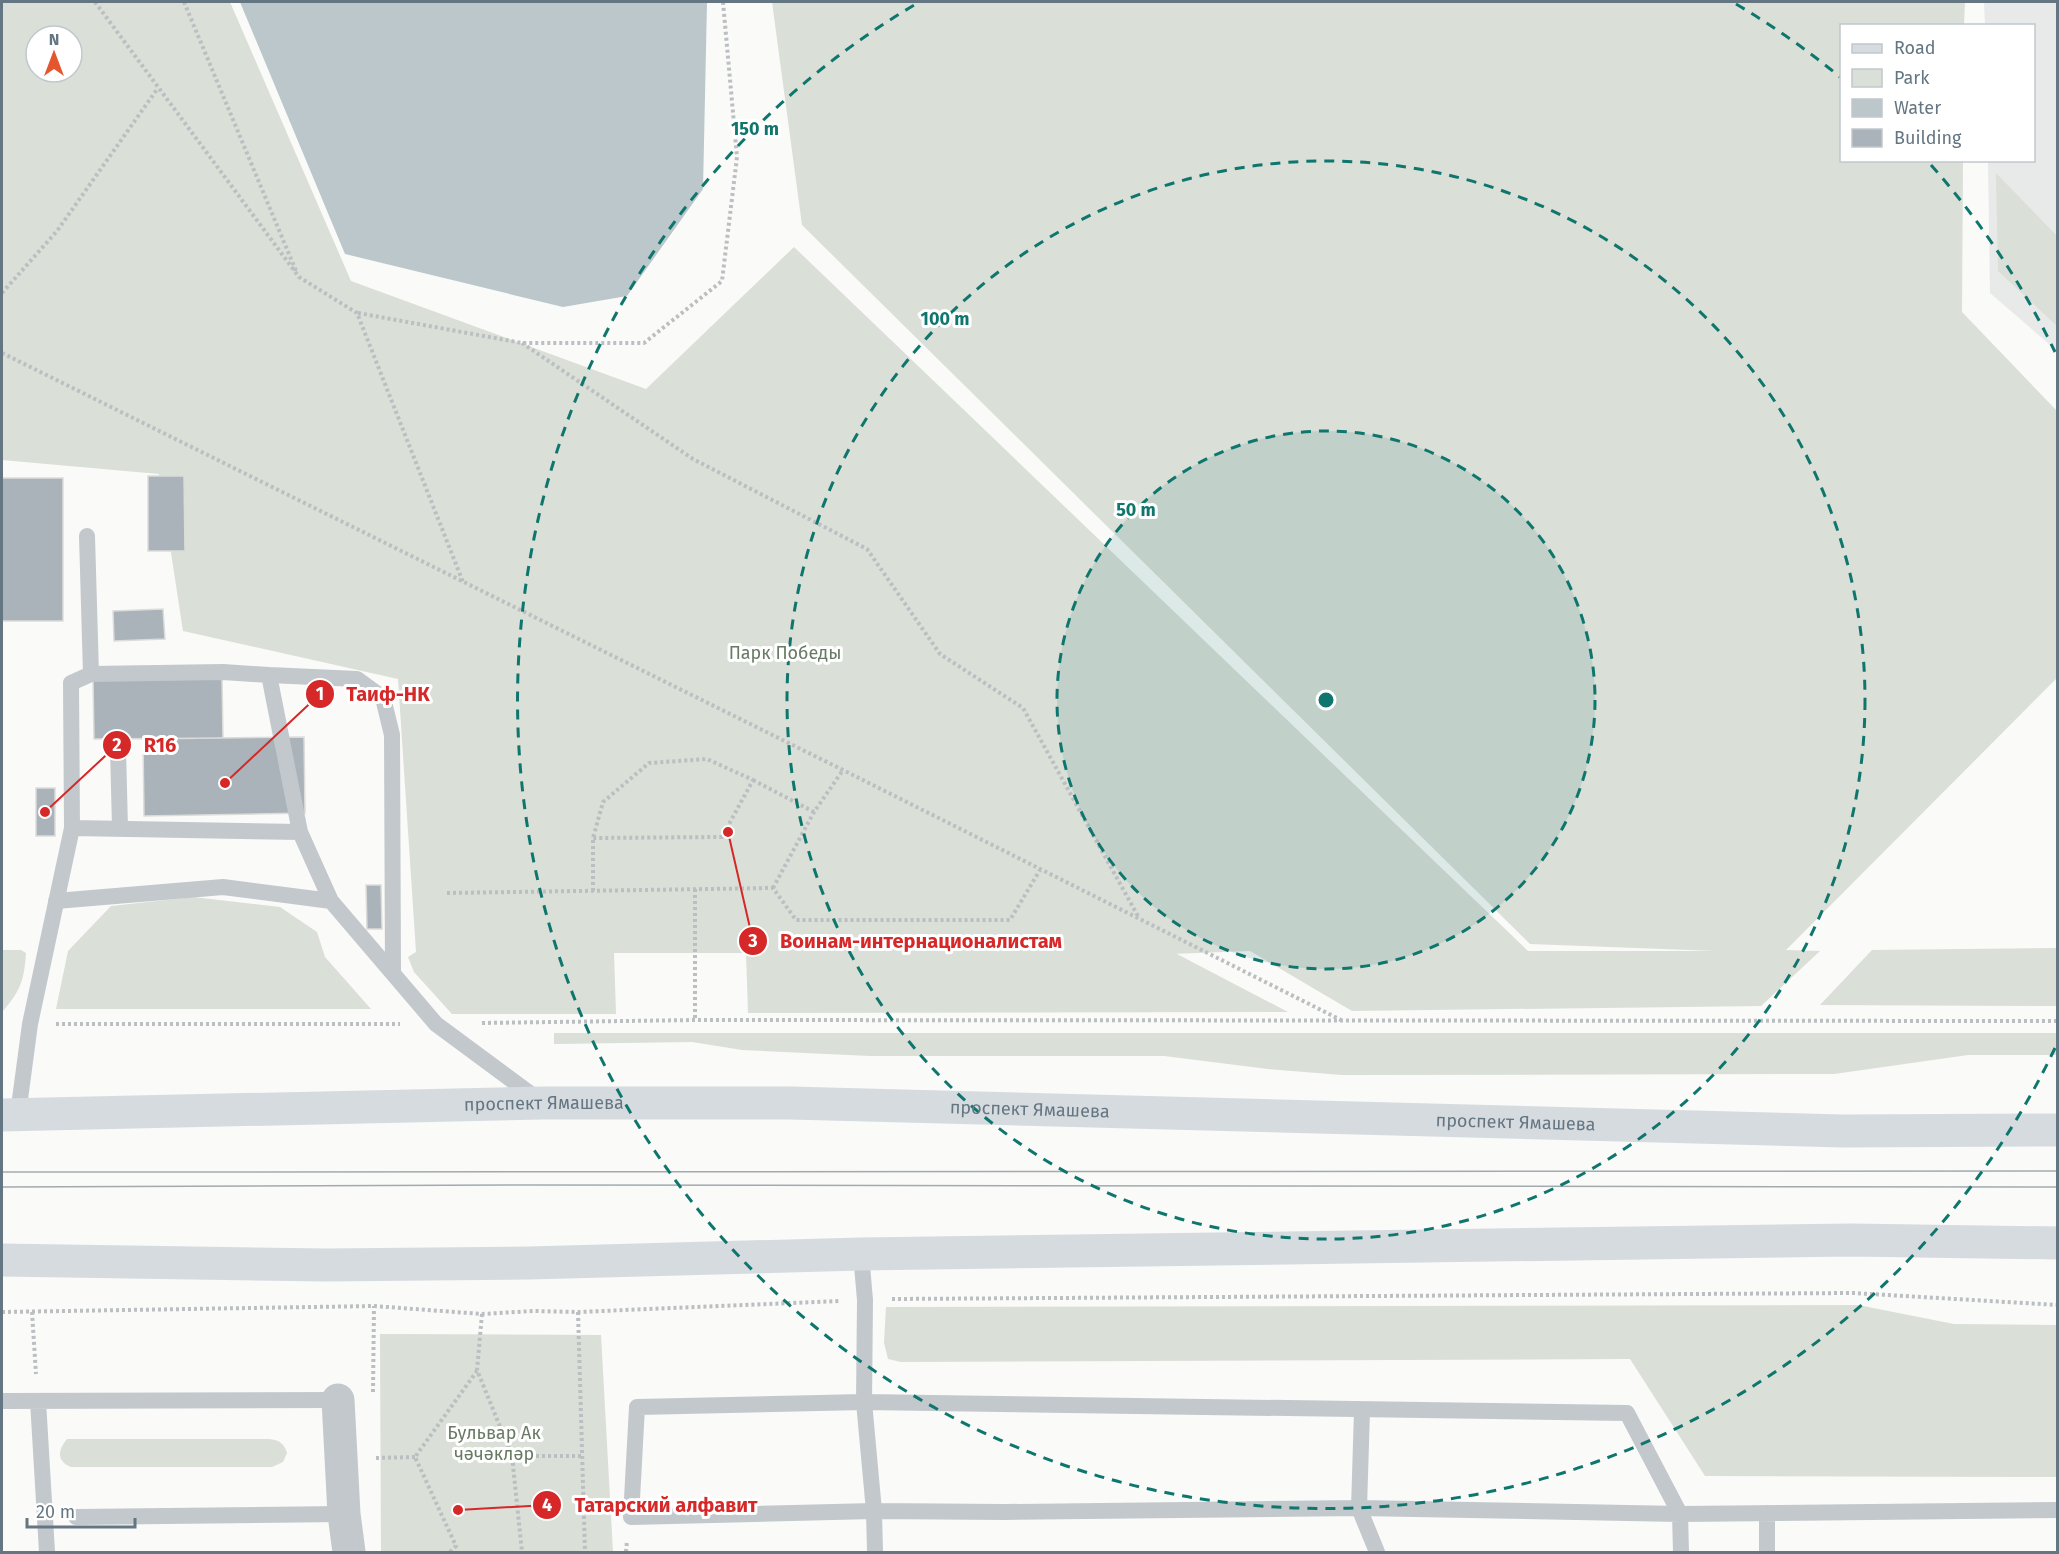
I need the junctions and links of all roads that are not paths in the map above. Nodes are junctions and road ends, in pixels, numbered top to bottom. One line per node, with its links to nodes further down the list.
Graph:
1 (87, 536): 2 (lane)
2 (91, 674): 3 (lane); 5 (lane)
3 (268, 675): 7 (lane); 10 (lane)
4 (118, 749): 6 (lane)
5 (72, 828): 6 (lane); 9 (lane)
6 (120, 828): 7 (lane)
7 (300, 832): 8 (lane)
8 (331, 901): 9 (lane); 10 (lane)
9 (56, 902): 12 (lane)
10 (393, 974): 11 (lane)
11 (543, 1103): 12 (main road, проспект Ямашева); 13 (main road, проспект Ямашева)
12 (10, 1115)
13 (2058, 1130)
14 (2058, 1243): 15 (main road)
15 (861, 1254): 16 (main road); 20 (lane)
16 (2, 1260)
17 (338, 1400): 19 (lane); 26 (street)
18 (2, 1401): 19 (lane)
19 (38, 1401): 29 (lane)
20 (864, 1402): 21 (lane); 24 (lane); 24 (lane)
21 (1362, 1411): 22 (lane); 27 (lane)
22 (1359, 1508): 24 (lane); 27 (lane); 32 (lane)
23 (2058, 1510): 25 (lane)
24 (874, 1511): 31 (lane)
25 (1767, 1513): 27 (lane); 34 (lane)
26 (344, 1514): 28 (lane); 30 (street)
27 (1680, 1514): 33 (lane)
28 (76, 1517)
29 (47, 1552)
30 (349, 1552)
31 (875, 1552)
32 (1377, 1552)
33 (1681, 1552)
34 (1767, 1552)

